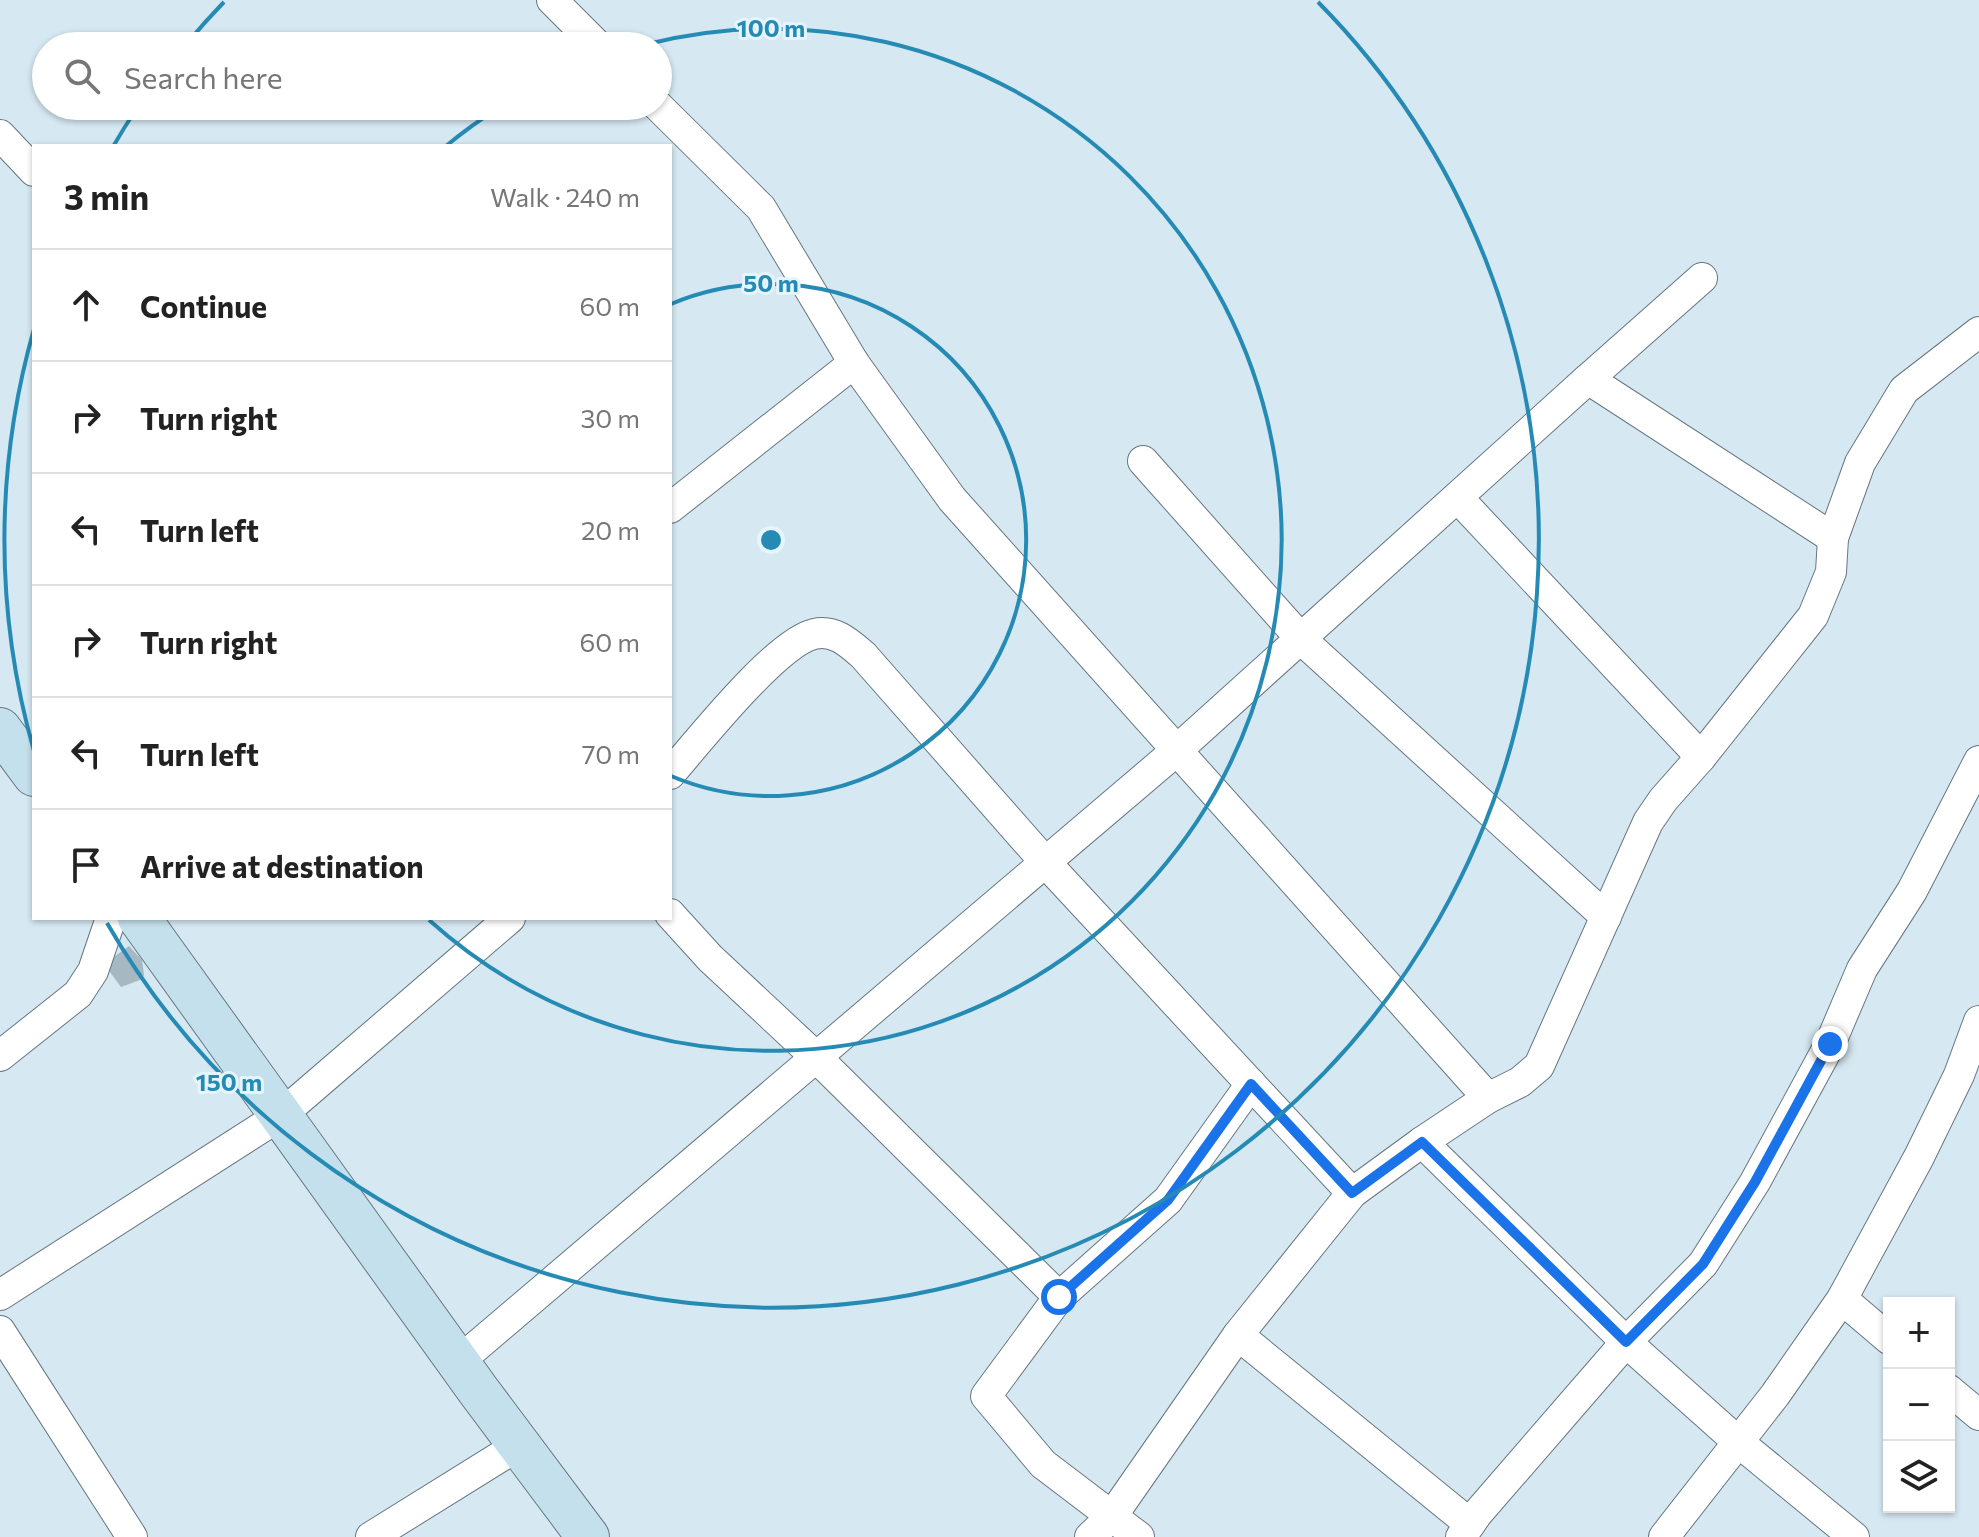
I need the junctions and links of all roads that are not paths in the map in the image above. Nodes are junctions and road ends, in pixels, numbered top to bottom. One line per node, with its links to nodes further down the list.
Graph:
1 (552, 0): 2 (street)
2 (584, 32)
3 (672, 120): 8 (street)
4 (0, 135): 5 (street)
5 (32, 169)
6 (1702, 278): 9 (street)
7 (1979, 332): 13 (street)
8 (854, 363): 12 (street); 16 (street)
9 (1588, 379): 11 (street); 13 (street)
10 (1143, 461): 14 (street)
11 (1458, 498): 14 (street); 17 (street)
12 (672, 506)
13 (1833, 538): 17 (street)
14 (1302, 640): 16 (street); 23 (street)
15 (0, 729): 19 (main road)
16 (1176, 751): 21 (street); 31 (street)
17 (1701, 757): 23 (street)
18 (1979, 761): 41 (street)
19 (32, 772)
20 (672, 772): 21 (street)
21 (1046, 863): 29 (street); 30 (street)
22 (672, 916): 29 (street)
23 (1606, 917): 31 (street)
24 (135, 920): 28 (street)
25 (137, 920): 32 (main road)
26 (508, 920): 32 (street)
27 (1979, 1021): 37 (street)
28 (0, 1056)
29 (817, 1058): 36 (street); 42 (street)
30 (1251, 1084): 34 (street); 36 (street)
31 (1488, 1098): 33 (street)
32 (281, 1115): 35 (street); 42 (main road)
33 (1422, 1142): 34 (street); 41 (street)
34 (1352, 1193): 40 (street)
35 (0, 1295)
36 (1059, 1297): 47 (street)
37 (1842, 1299): 39 (street); 45 (street)
38 (0, 1331): 49 (street)
39 (1883, 1334)
40 (1238, 1335): 47 (street); 48 (street)
41 (1626, 1342): 45 (street); 48 (street)
42 (458, 1362): 46 (main road)
43 (1955, 1395): 44 (street)
44 (1979, 1415)
45 (1737, 1441): 54 (street); 55 (street)
46 (519, 1445): 50 (street); 51 (main road)
47 (1112, 1516): 52 (street); 53 (street)
48 (1466, 1531)
49 (132, 1537)
50 (371, 1537)
51 (588, 1537)
52 (1090, 1537)
53 (1139, 1537)
54 (1664, 1537)
55 (1854, 1537)

